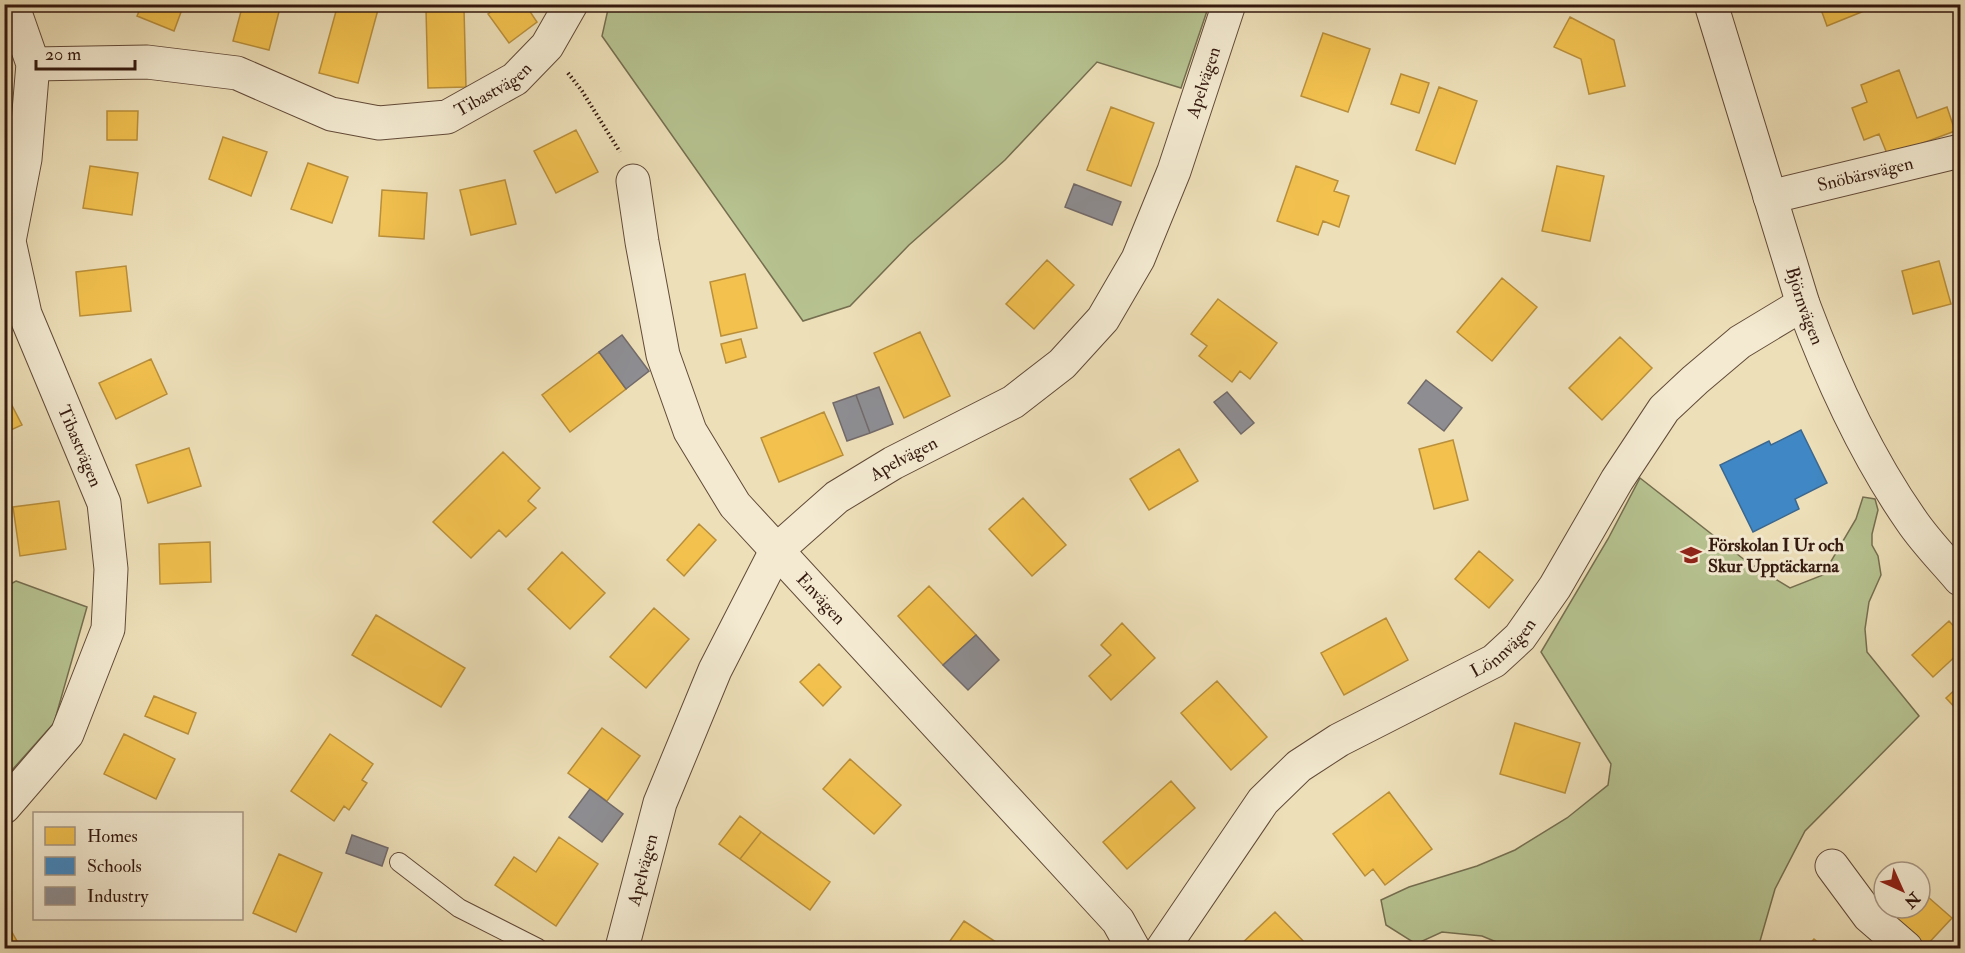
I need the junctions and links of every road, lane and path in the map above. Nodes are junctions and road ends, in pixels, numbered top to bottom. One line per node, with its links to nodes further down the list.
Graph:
1 (12, 4): 6 (street, Tibastvägen)
2 (571, 4): 5 (street, Tibastvägen)
3 (1229, 4): 11 (street, Apelvägen)
4 (1711, 4): 9 (street, Björnvägen)
5 (548, 46): 6 (street, Tibastvägen); 8 (path)
6 (33, 64): 13 (street, Tibastvägen)
7 (1960, 151): 9 (street, Snöbärsvägen)
8 (633, 181): 11 (street, Envägen)
9 (1770, 197): 10 (street, Björnvägen)
10 (1803, 304): 12 (street, Björnvägen); 19 (street, Lönnvägen)
11 (776, 551): 17 (street, Apelvägen); 18 (street, Envägen)
12 (1960, 579)
13 (4, 807)
14 (399, 861): 16 (lane)
15 (1832, 866): 20 (street)
16 (538, 948)
17 (622, 948)
18 (1133, 948)
19 (1163, 948)
20 (1906, 948)

